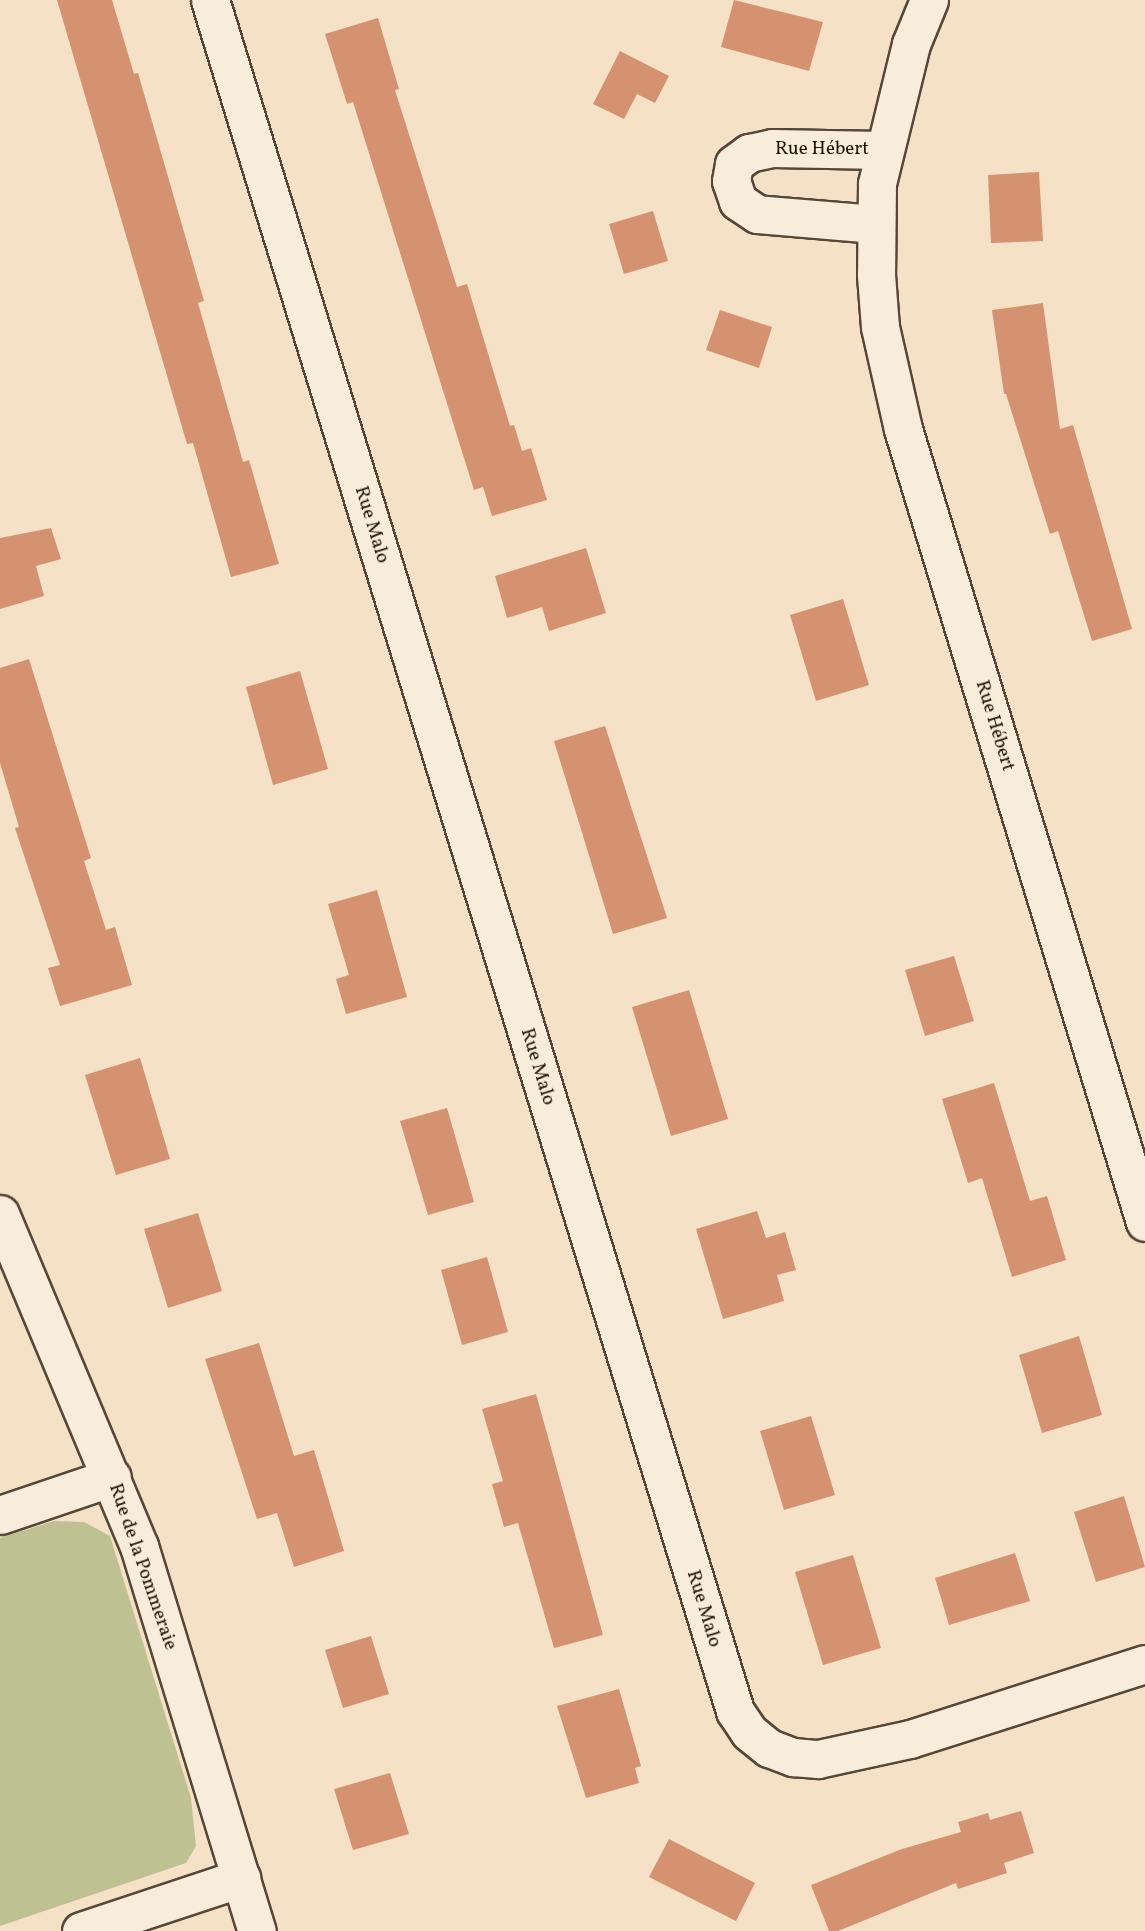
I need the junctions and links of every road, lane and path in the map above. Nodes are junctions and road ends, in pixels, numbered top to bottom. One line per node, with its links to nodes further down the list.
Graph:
1 (210, 0): 9 (street, Rue Malo)
2 (929, 0): 3 (street, Rue Hébert)
3 (883, 150): 4 (street, Rue Hébert); 4 (street, Rue Hébert)
4 (874, 224): 6 (street, Rue Hébert)
5 (0, 1214): 7 (street, Rue de la Pommeraie)
6 (1145, 1222)
7 (112, 1477): 8 (street); 10 (street, Rue de la Pommeraie)
8 (0, 1515)
9 (1145, 1664)
10 (241, 1878): 11 (street); 12 (street, Rue de la Pommeraie)
11 (81, 1931)
12 (257, 1931)

